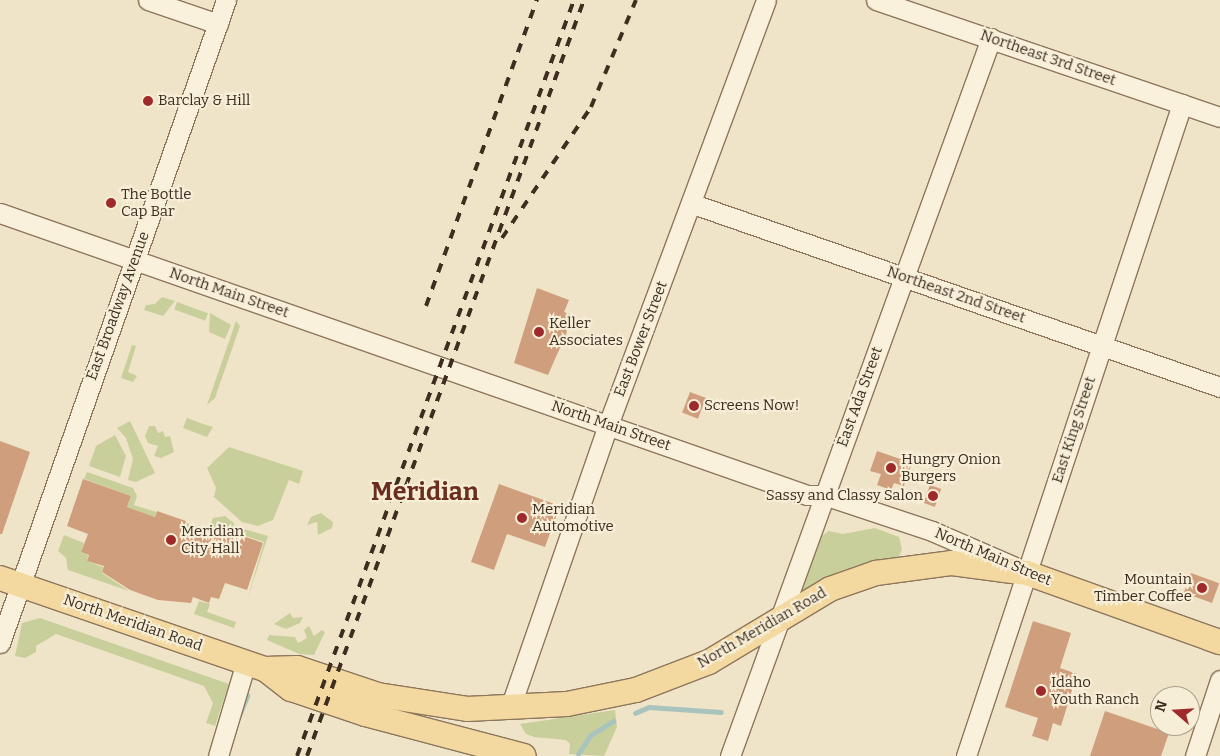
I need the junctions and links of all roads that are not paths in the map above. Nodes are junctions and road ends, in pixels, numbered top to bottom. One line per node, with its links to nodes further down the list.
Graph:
1 (148, 0): 5 (street)
2 (226, 0): 5 (street, East Broadway Avenue)
3 (766, 0): 9 (street, East Bower Street)
4 (876, 0): 6 (street, Northeast 3rd Street)
5 (218, 24): 11 (street, East Broadway Avenue)
6 (991, 38): 7 (street, Northeast 3rd Street); 12 (street, East Ada Street)
7 (1182, 104): 8 (street, Northeast 3rd Street); 13 (street, East King Street)
8 (1220, 117)
9 (693, 204): 12 (street, Northeast 2nd Street); 15 (street, East Bower Street)
10 (0, 213): 11 (street, North Main Street)
11 (135, 260): 15 (street, North Main Street); 18 (street, East Broadway Avenue)
12 (904, 277): 13 (street, Northeast 2nd Street); 16 (street, East Ada Street)
13 (1102, 345): 14 (street, Northeast 2nd Street); 17 (street, East King Street)
14 (1220, 387)
15 (608, 425): 16 (street, North Main Street); 24 (street, East Bower Street)
16 (824, 495): 17 (street, North Main Street); 19 (street, East Ada Street)
17 (1027, 573): 19 (main road, North Meridian Road); 20 (main road, North Main Street); 29 (street, East King Street)
18 (10, 581): 21 (street, East Broadway Avenue); 22 (main road, North Meridian Road)
19 (780, 619): 24 (main road, North Meridian Road); 28 (street, East Ada Street)
20 (1220, 642)
21 (0, 643)
22 (255, 666): 24 (main road, North Meridian Road); 25 (main road, North Meridian Road); 26 (street)
23 (1220, 680): 30 (street)
24 (510, 708)
25 (491, 751): 27 (main road, North Meridian Road)
26 (218, 756)
27 (524, 756)
28 (730, 756)
29 (966, 756)
30 (1196, 756)

